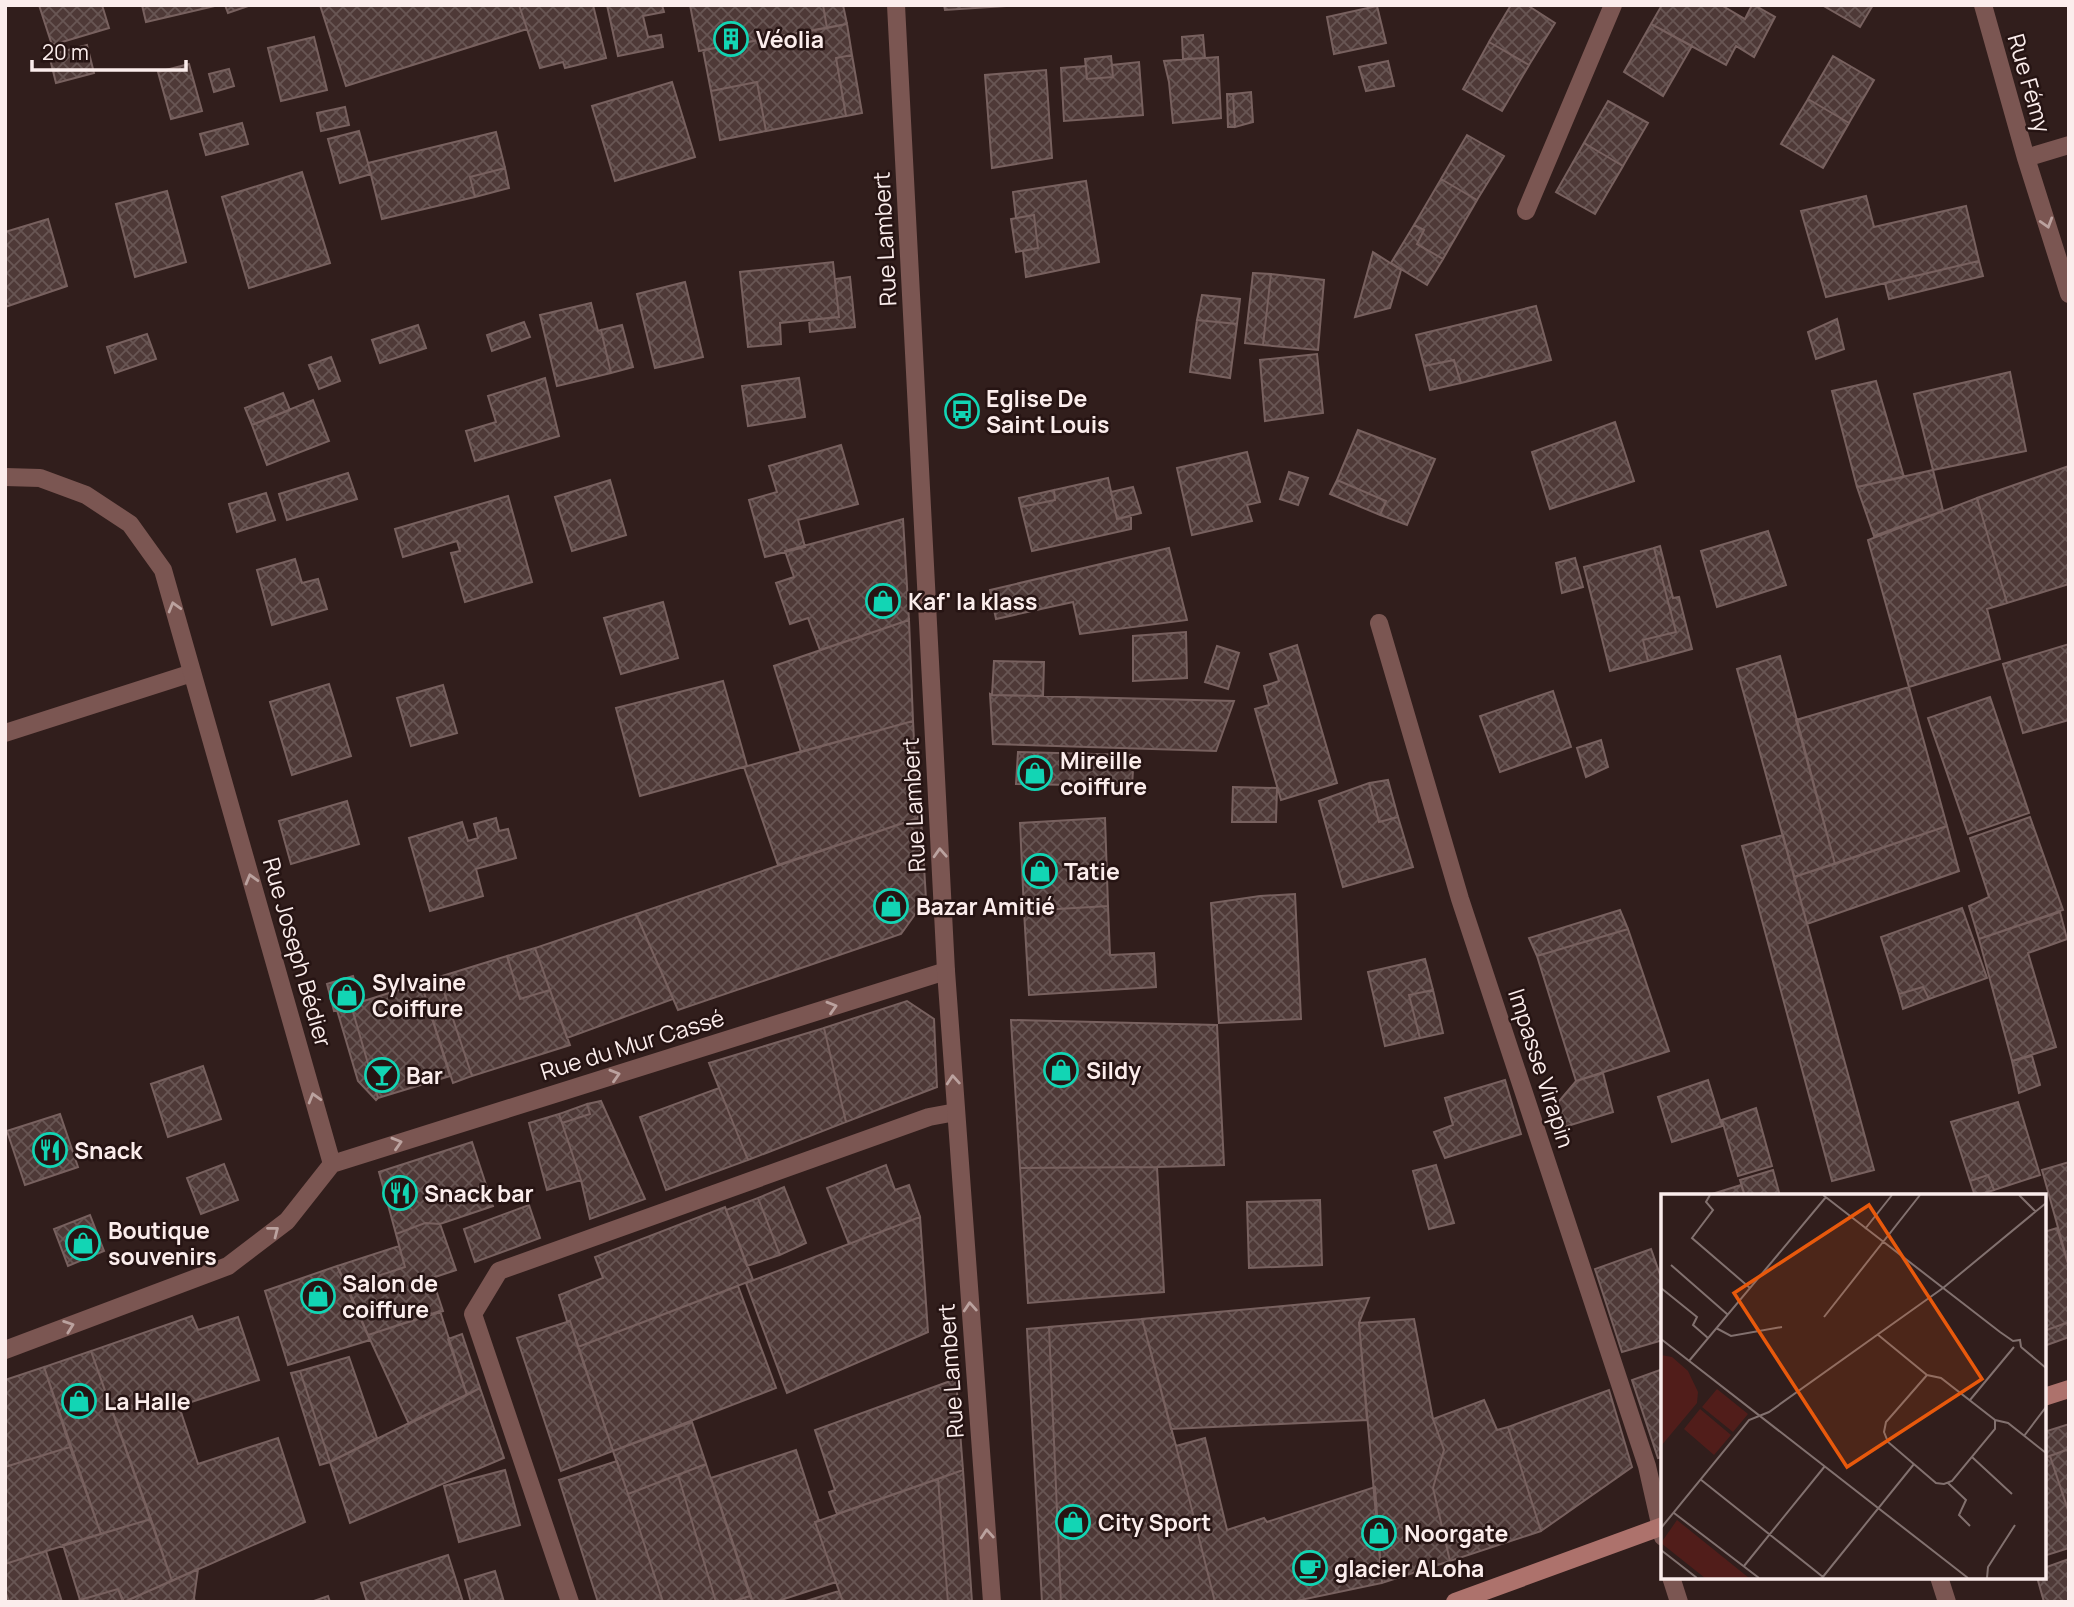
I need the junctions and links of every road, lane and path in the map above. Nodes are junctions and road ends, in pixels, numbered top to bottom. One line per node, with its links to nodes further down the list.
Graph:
1 (896, 5): 12 (street, Rue Lambert, one-way to 1)
2 (1613, 5): 6 (street)
3 (1983, 5): 5 (street, Rue Fémy)
4 (2069, 145): 5 (street)
5 (2026, 158): 7 (street, Rue Fémy, one-way to 7)
6 (1526, 211)
7 (2069, 294)
8 (5, 477): 10 (street, Rue Joseph Bédier, one-way to 8)
9 (1379, 623): 18 (street, Impasse Virapin)
10 (192, 673): 11 (street); 14 (street, Rue Joseph Bédier, one-way to 10)
11 (5, 733)
12 (946, 971): 13 (street, Rue Lambert, one-way to 12); 14 (street, Rue du Mur Cassé, one-way to 12)
13 (956, 1112): 22 (street); 23 (street, Rue Lambert, one-way to 13)
14 (332, 1164): 15 (street, one-way to 14)
15 (5, 1349)
16 (2069, 1389): 17 (main road)
17 (2046, 1396)
18 (1661, 1526)
19 (1661, 1530): 24 (main road)
20 (1672, 1579): 25 (street)
21 (1940, 1579): 26 (street)
22 (570, 1602)
23 (992, 1602)
24 (1455, 1602)
25 (1679, 1602)
26 (1947, 1602)

